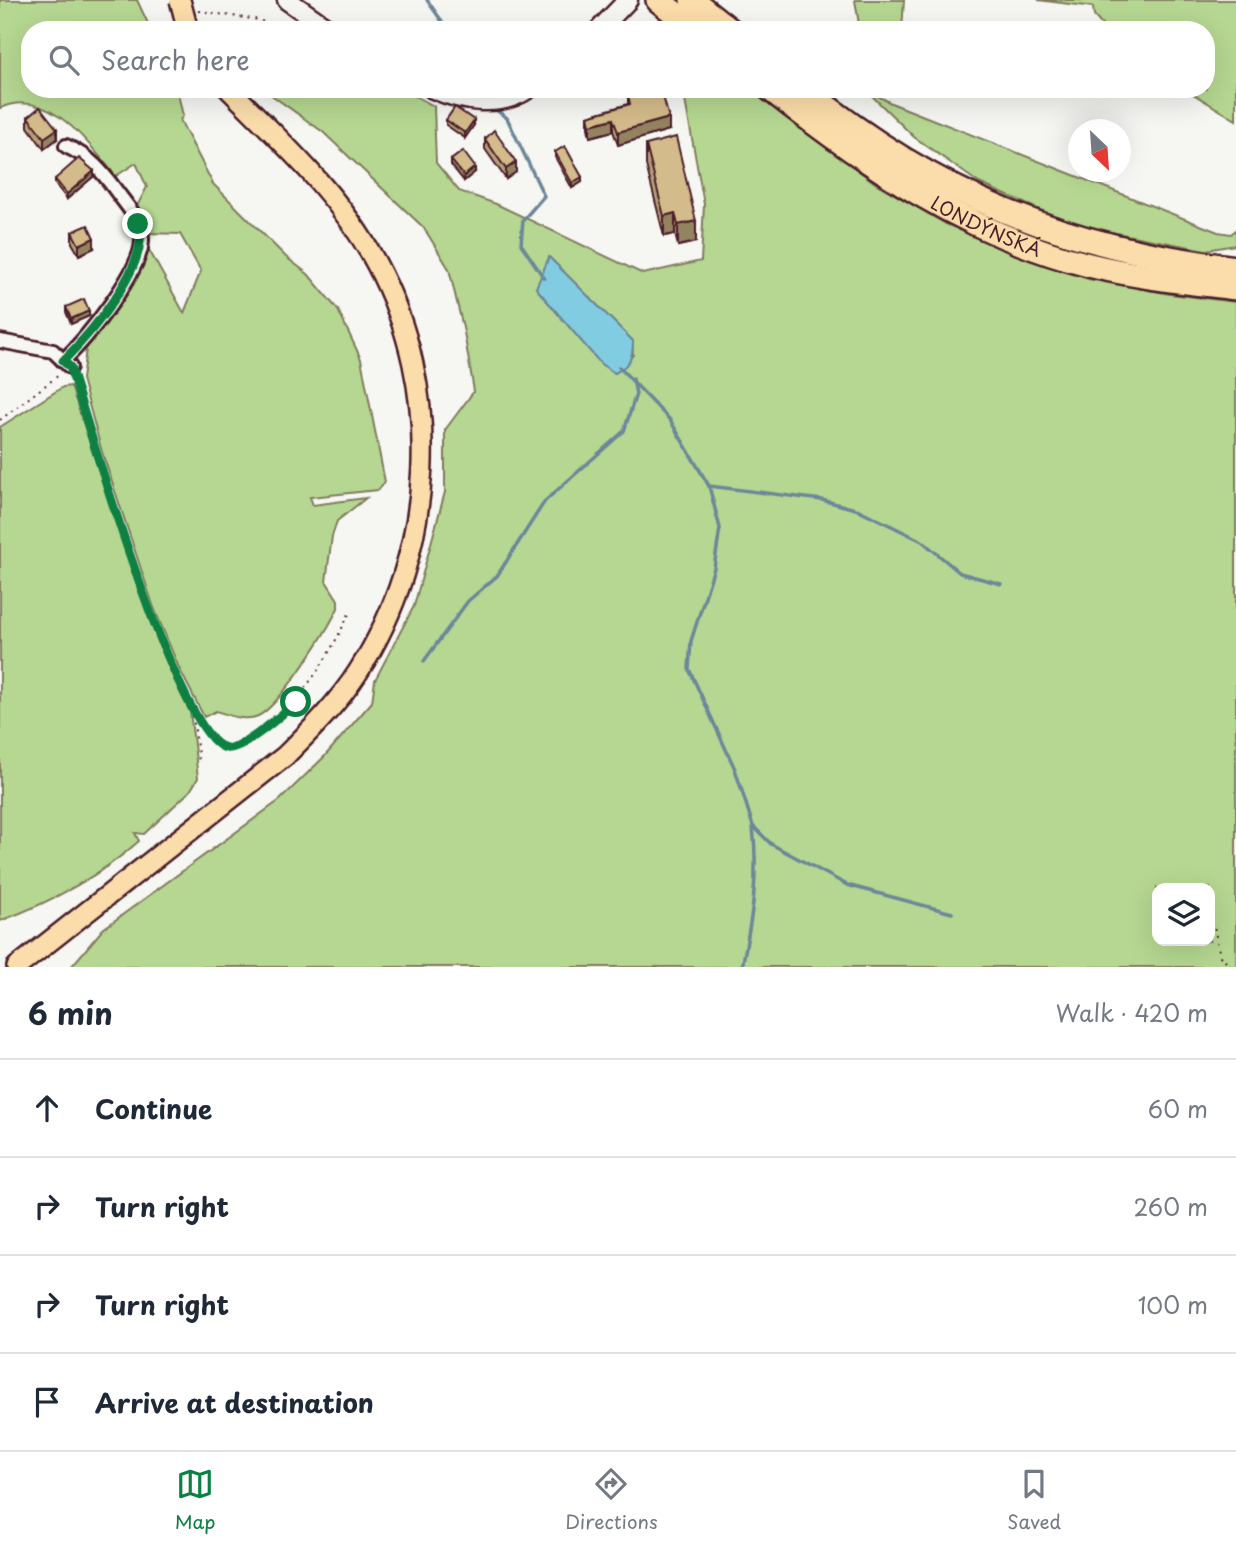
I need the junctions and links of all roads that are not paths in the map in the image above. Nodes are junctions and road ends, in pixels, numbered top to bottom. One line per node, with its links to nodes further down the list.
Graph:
1 (180, 0): 6 (main road, bridge)
2 (287, 0): 7 (street)
3 (628, 0): 8 (street)
4 (692, 0): 10 (highway)
5 (665, 5): 9 (highway)
6 (191, 21)
7 (317, 21)
8 (608, 21)
9 (685, 21)
10 (719, 21)
11 (238, 98): 20 (main road)
12 (462, 98): 13 (street)
13 (501, 98)
14 (782, 98): 18 (highway, LONDÝNSKÁ)
15 (816, 98): 17 (highway, LONDÝNSKÁ)
16 (66, 146): 19 (street)
17 (1236, 268)
18 (1236, 288)
19 (0, 341)
20 (18, 966)

